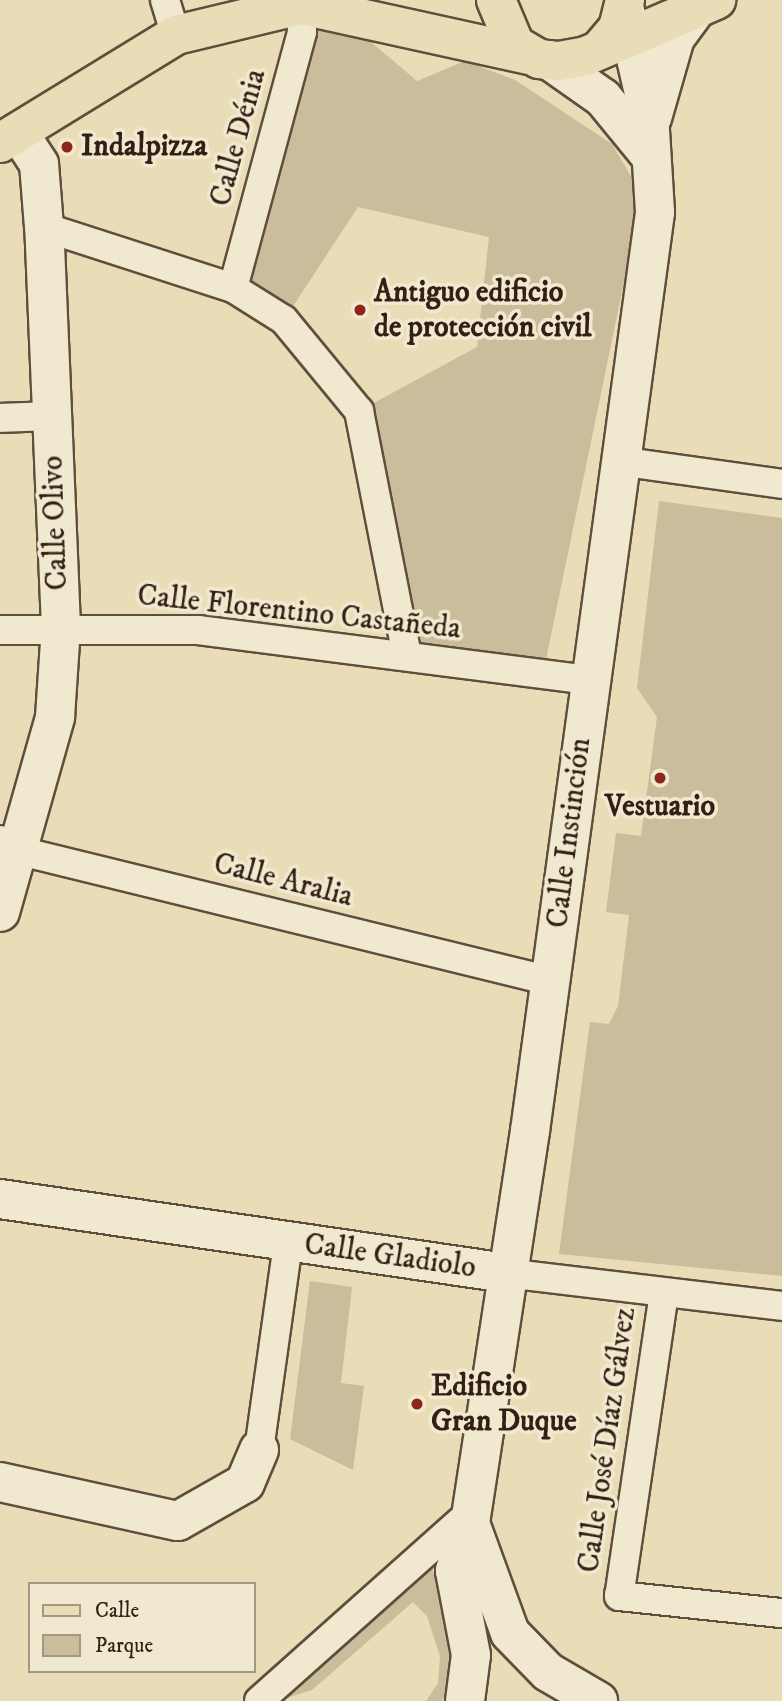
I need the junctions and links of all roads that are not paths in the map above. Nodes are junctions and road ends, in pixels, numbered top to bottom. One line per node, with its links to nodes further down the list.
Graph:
1 (496, 0): 6 (main road)
2 (708, 2): 5 (main road); 8 (street, Calle Instinción)
3 (303, 3): 4 (main road); 6 (main road); 10 (street, Calle Dénia)
4 (170, 17): 7 (main road)
5 (620, 22): 6 (main road); 8 (street, Calle Instinción)
6 (539, 58): 8 (street)
7 (9, 138): 9 (street, Calle Olivo)
8 (649, 140): 13 (street, Calle Instinción)
9 (44, 227): 10 (street); 11 (street, Calle Olivo)
10 (233, 288): 17 (street)
11 (52, 416): 12 (street); 15 (street, Calle Olivo)
12 (0, 418)
13 (619, 461): 14 (street); 18 (street, Calle Instinción)
14 (782, 484)
15 (61, 627): 16 (street, Calle Florentino Castañeda); 17 (street, Calle Florentino Castañeda); 19 (street, Calle Olivo)
16 (0, 631)
17 (407, 654): 18 (street, Calle Florentino Castañeda)
18 (590, 680): 21 (street, Calle Instinción)
19 (10, 846): 20 (street, Calle Olivo); 21 (street, Calle Aralia)
20 (0, 912)
21 (551, 981): 24 (street, Calle Instinción)
22 (0, 1199): 23 (street, Calle Gladiolo)
23 (288, 1243): 24 (street, Calle Gladiolo); 27 (street)
24 (506, 1273): 25 (street, Calle Gladiolo); 29 (street, Calle Instinción)
25 (664, 1293): 26 (street, Calle Gladiolo); 30 (street, Calle José Díaz Gálvez)
26 (782, 1306)
27 (259, 1450): 28 (street)
28 (0, 1482)
29 (470, 1518): 31 (street); 32 (street, Calle Instinción); 33 (street, Calle Instinción)
30 (782, 1614)
31 (258, 1701)
32 (465, 1701)
33 (598, 1701)

